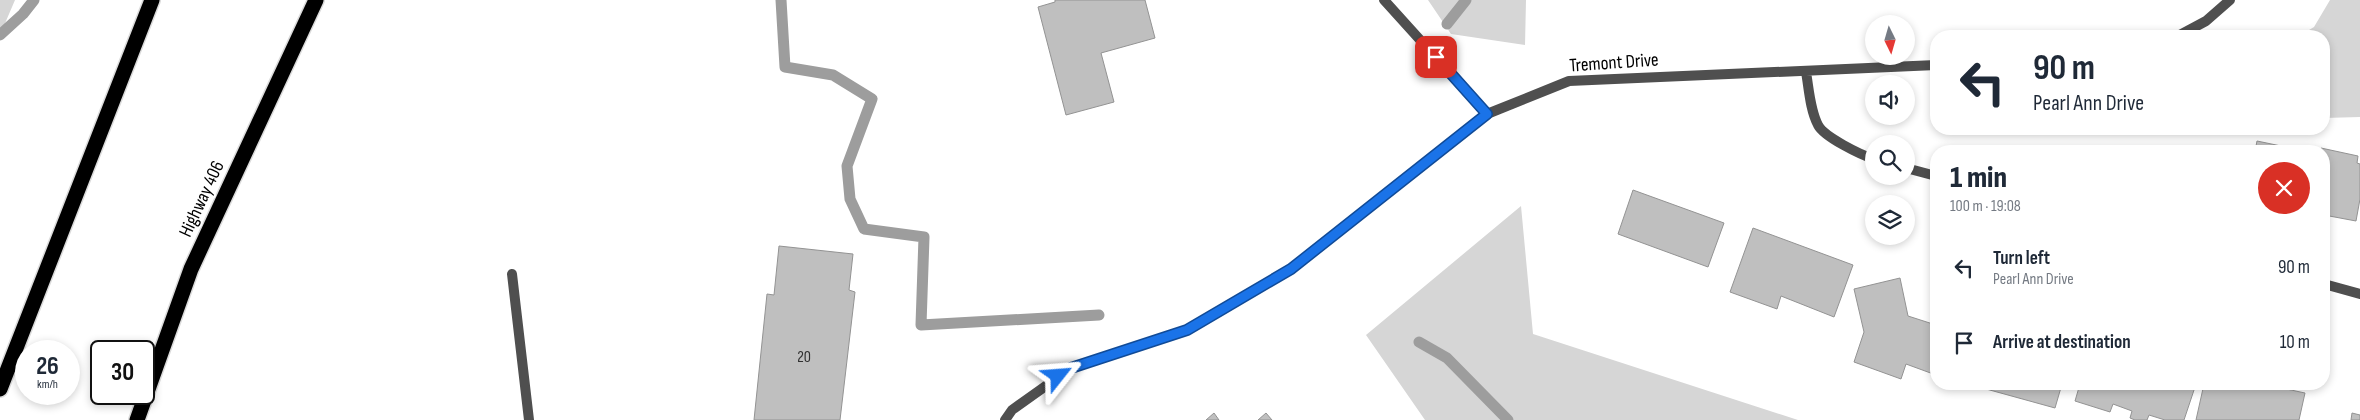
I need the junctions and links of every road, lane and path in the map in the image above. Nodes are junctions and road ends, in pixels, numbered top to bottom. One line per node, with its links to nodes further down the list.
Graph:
1 (152, 0): 15 (highway)
2 (316, 0): 16 (highway, Highway 406)
3 (1384, 0): 8 (street)
4 (2230, 0): 5 (street)
5 (2189, 30)
6 (1930, 65): 7 (street, Tremont Drive)
7 (1806, 72): 8 (street, Tremont Drive); 9 (street)
8 (1487, 114): 18 (street, Tremont Drive)
9 (1865, 156)
10 (1915, 170): 11 (street)
11 (1930, 174)
12 (512, 274): 17 (street)
13 (2330, 286): 14 (street)
14 (2360, 294)
15 (0, 389)
16 (137, 420)
17 (529, 420)
18 (1005, 420)

